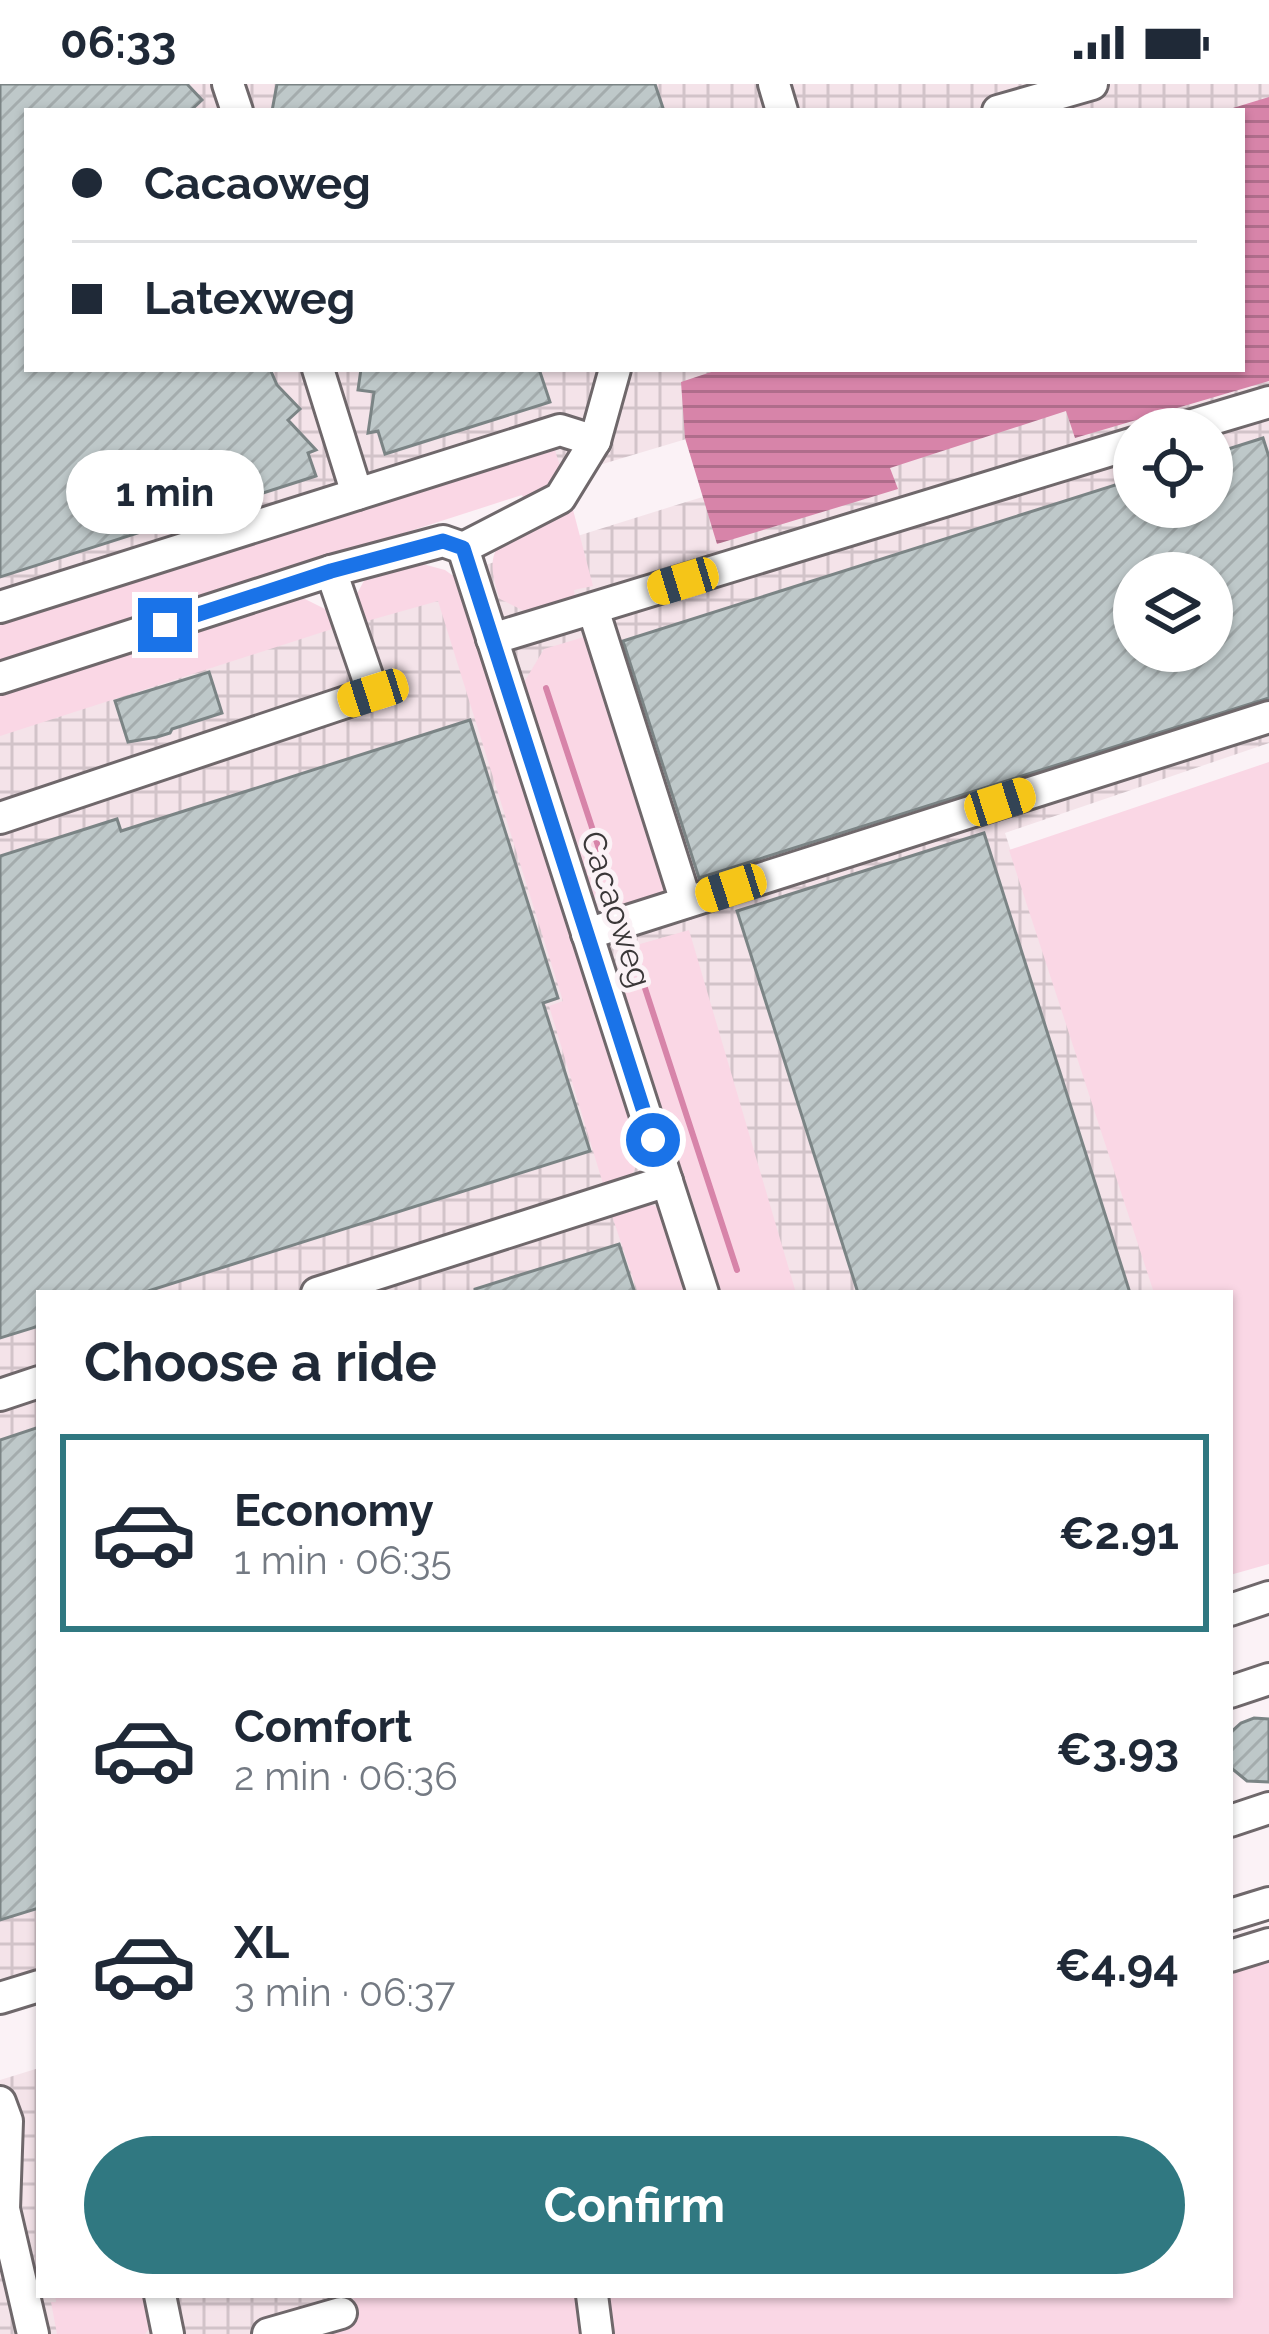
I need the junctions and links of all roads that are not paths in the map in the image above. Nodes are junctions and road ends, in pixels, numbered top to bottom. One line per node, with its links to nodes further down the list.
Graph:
1 (1091, 84): 2 (street)
2 (1008, 108)
3 (319, 372): 9 (street)
4 (614, 372): 7 (street)
5 (1269, 402): 6 (street)
6 (1233, 413)
7 (596, 441): 9 (street); 10 (street)
8 (1113, 449): 13 (street)
9 (357, 494): 12 (street)
10 (463, 548): 11 (street); 14 (street, Cacaoweg)
11 (331, 571): 15 (street); 17 (street)
12 (0, 608)
13 (593, 609): 14 (street); 18 (street)
14 (492, 639): 19 (street, Cacaoweg)
15 (0, 678)
16 (1269, 717): 18 (street)
17 (0, 818)
18 (686, 902): 19 (street)
19 (587, 934): 20 (street, Cacaoweg)
20 (667, 1181): 21 (street); 22 (street, Cacaoweg)
21 (326, 1290)
22 (702, 1290)
23 (36, 1383): 24 (street)
24 (0, 1395)
25 (1269, 1597): 26 (street)
26 (1233, 1609)
27 (1269, 1679): 28 (street)
28 (1233, 1691)
29 (1269, 1808): 30 (street)
30 (1233, 1820)
31 (1269, 1903): 32 (street)
32 (1233, 1914)
33 (1269, 1944): 34 (street)
34 (1233, 1955)
35 (36, 1987): 36 (street)
36 (0, 1998)
37 (0, 2102): 41 (street)
38 (161, 2298): 42 (street)
39 (592, 2298): 44 (street)
40 (341, 2313): 43 (street)
41 (33, 2334)
42 (168, 2334)
43 (268, 2334)
44 (597, 2334)

